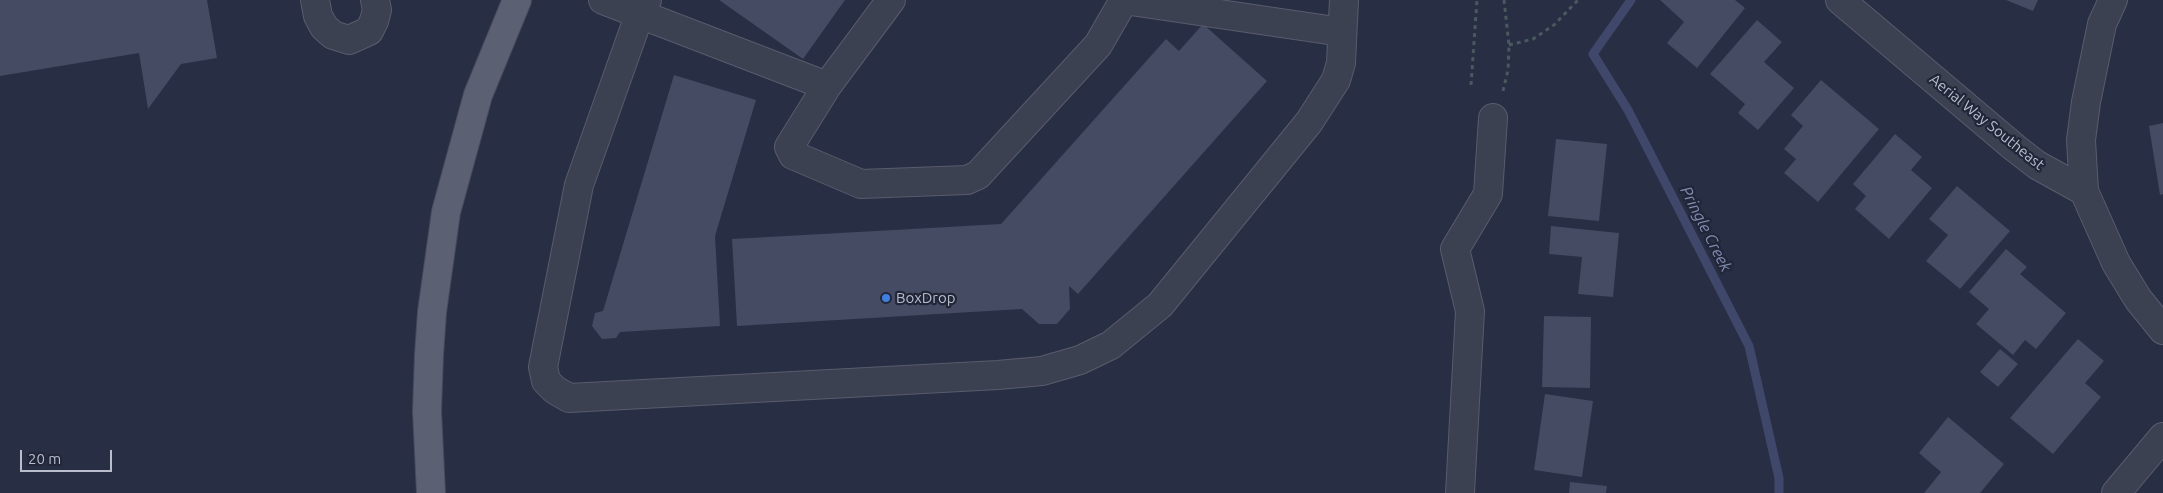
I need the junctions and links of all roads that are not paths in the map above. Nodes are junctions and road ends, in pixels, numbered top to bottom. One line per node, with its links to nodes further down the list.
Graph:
1 (315, 0): 2 (street)
2 (375, 0)
3 (517, 0): 17 (main road)
4 (603, 0): 10 (street)
5 (891, 0): 12 (street)
6 (1124, 0): 11 (street); 12 (street)
7 (1344, 0): 11 (street)
8 (1840, 0): 14 (street, Aerial Way Southeast)
9 (2113, 0): 14 (street)
10 (644, 6): 11 (street); 12 (street)
11 (1342, 32)
12 (827, 86)
13 (1493, 118): 18 (street)
14 (2084, 191): 15 (street)
15 (2163, 330)
16 (2163, 437): 19 (street)
17 (431, 493)
18 (1460, 493)
19 (2116, 493)

